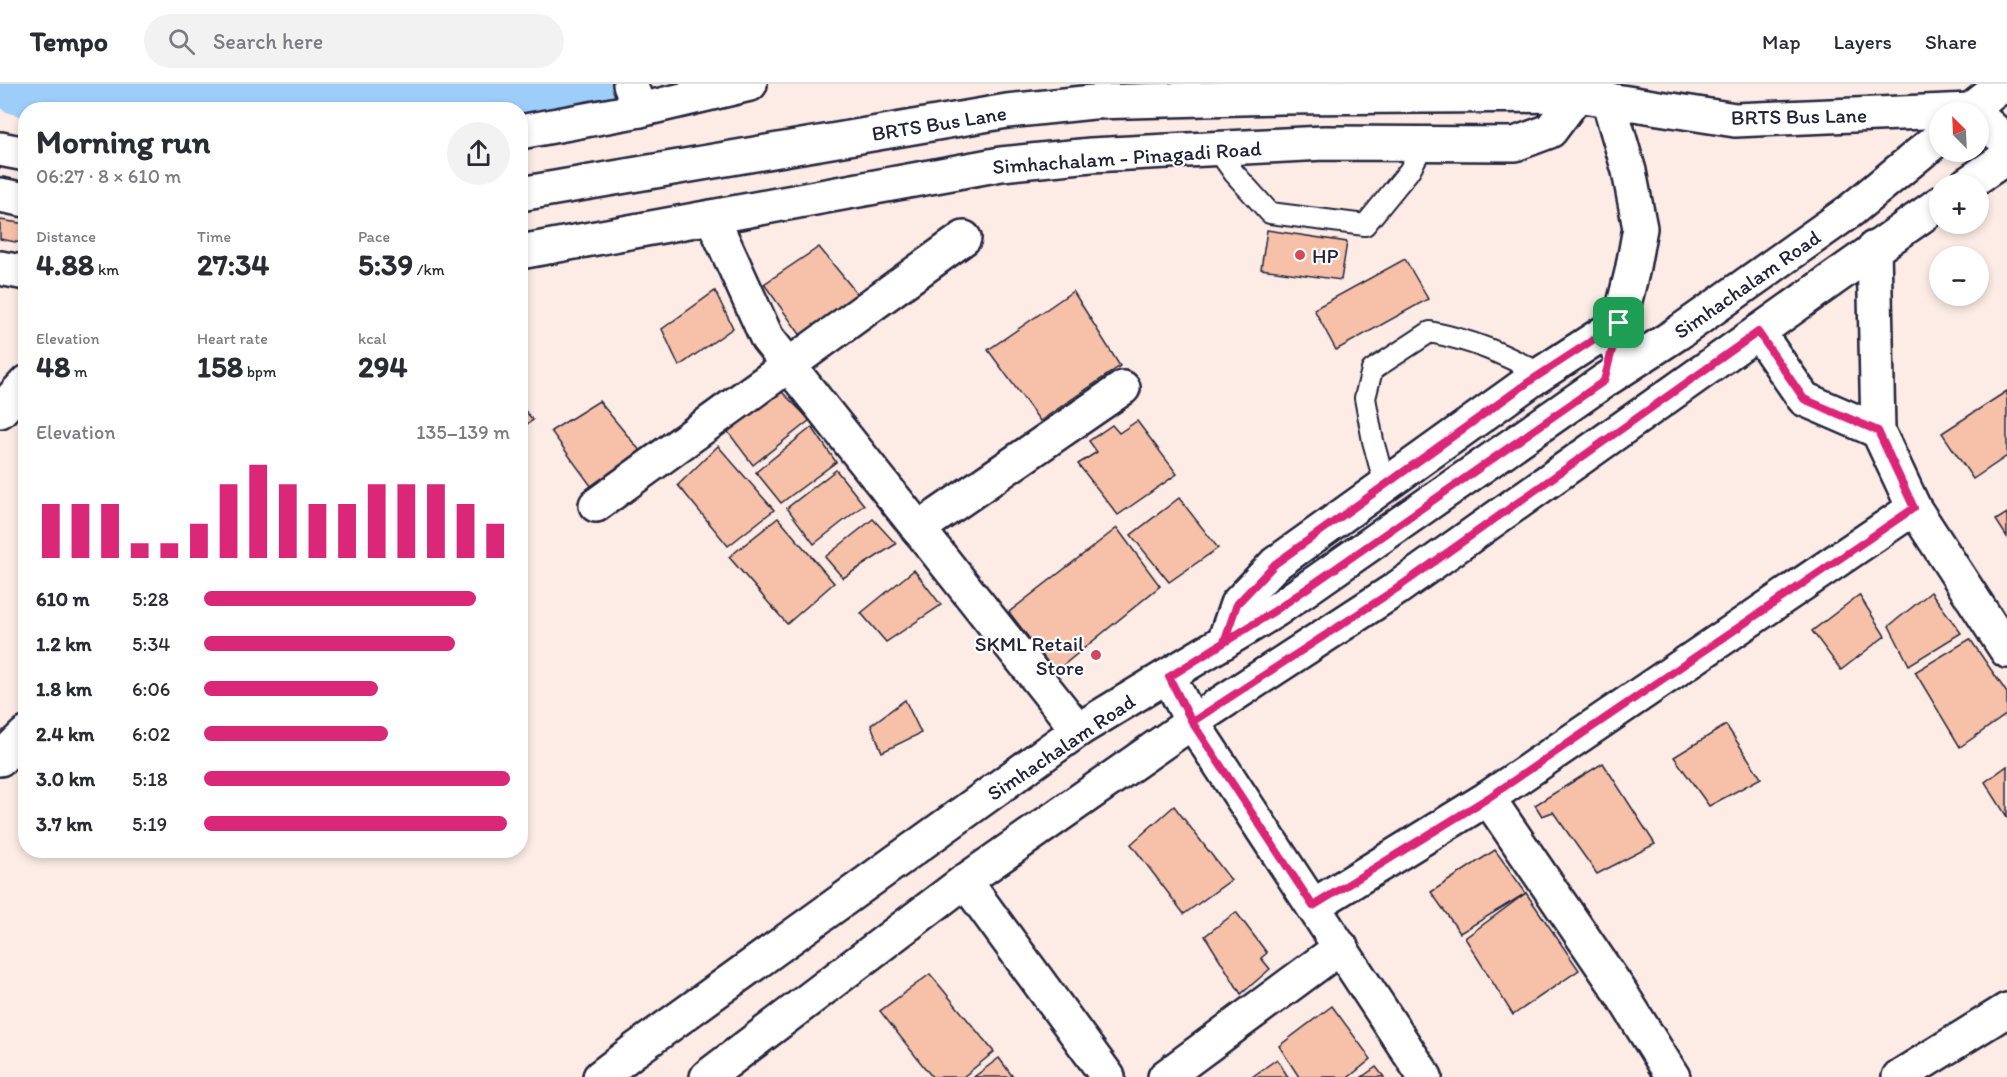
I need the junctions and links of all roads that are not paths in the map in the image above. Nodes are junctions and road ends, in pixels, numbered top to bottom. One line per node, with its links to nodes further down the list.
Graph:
1 (750, 84): 5 (main road)
2 (2004, 84): 6 (main road)
3 (1592, 97): 4 (main road, BRTS Bus Lane); 11 (main road, Simhachalam - Pinagadi Road); 18 (main road, BRTS Bus Lane); 29 (main road)
4 (1690, 98): 7 (main road, BRTS Bus Lane)
5 (636, 101): 9 (main road)
6 (1985, 102)
7 (1929, 114)
8 (1989, 126): 10 (main road)
9 (528, 130)
10 (2007, 141)
11 (1424, 144): 14 (main road, Simhachalam - Pinagadi Road); 14 (lane)
12 (1929, 146): 22 (main road, Simhachalam Road)
13 (0, 149): 15 (main road)
14 (1217, 149): 23 (main road, Simhachalam - Pinagadi Road)
15 (18, 152)
16 (2007, 157): 17 (main road)
17 (1982, 174)
18 (528, 193)
19 (0, 195): 20 (main road)
20 (18, 198)
21 (1929, 210): 25 (main road)
22 (1850, 211): 25 (main road); 33 (main road, Simhachalam Road)
23 (712, 217): 26 (main road, Simhachalam - Pinagadi Road); 31 (main road)
24 (964, 238): 31 (main road)
25 (1874, 248): 30 (main road); 37 (main road)
26 (528, 251)
27 (0, 268): 28 (main road)
28 (18, 271)
29 (1619, 323): 32 (main road); 33 (main road)
30 (1758, 332): 37 (main road); 45 (main road)
31 (789, 366): 39 (main road); 41 (main road)
32 (1541, 374): 38 (main road); 38 (lane)
33 (1604, 381): 42 (main road, Simhachalam Road)
34 (1123, 388): 41 (main road)
35 (18, 392): 36 (main road)
36 (0, 411)
37 (1878, 431): 40 (main road)
38 (1385, 485): 42 (main road)
39 (596, 505)
40 (1914, 508): 43 (main road); 49 (main road)
41 (918, 530): 46 (main road)
42 (1224, 642): 44 (main road, Simhachalam Road)
43 (2007, 651)
44 (1169, 677): 45 (main road); 46 (main road, Simhachalam Road)
45 (1192, 722): 50 (main road); 51 (main road)
46 (1078, 730): 54 (main road, Simhachalam Road)
47 (18, 742): 48 (main road)
48 (0, 759)
49 (1488, 798): 51 (main road); 59 (main road)
50 (965, 881): 55 (main road); 56 (main road)
51 (1313, 906): 52 (main road)
52 (1341, 947): 57 (main road); 58 (main road)
53 (2007, 1010): 60 (main road)
54 (600, 1077)
55 (707, 1077)
56 (1108, 1077)
57 (1165, 1077)
58 (1425, 1077)
59 (1673, 1077)
60 (1899, 1077)

